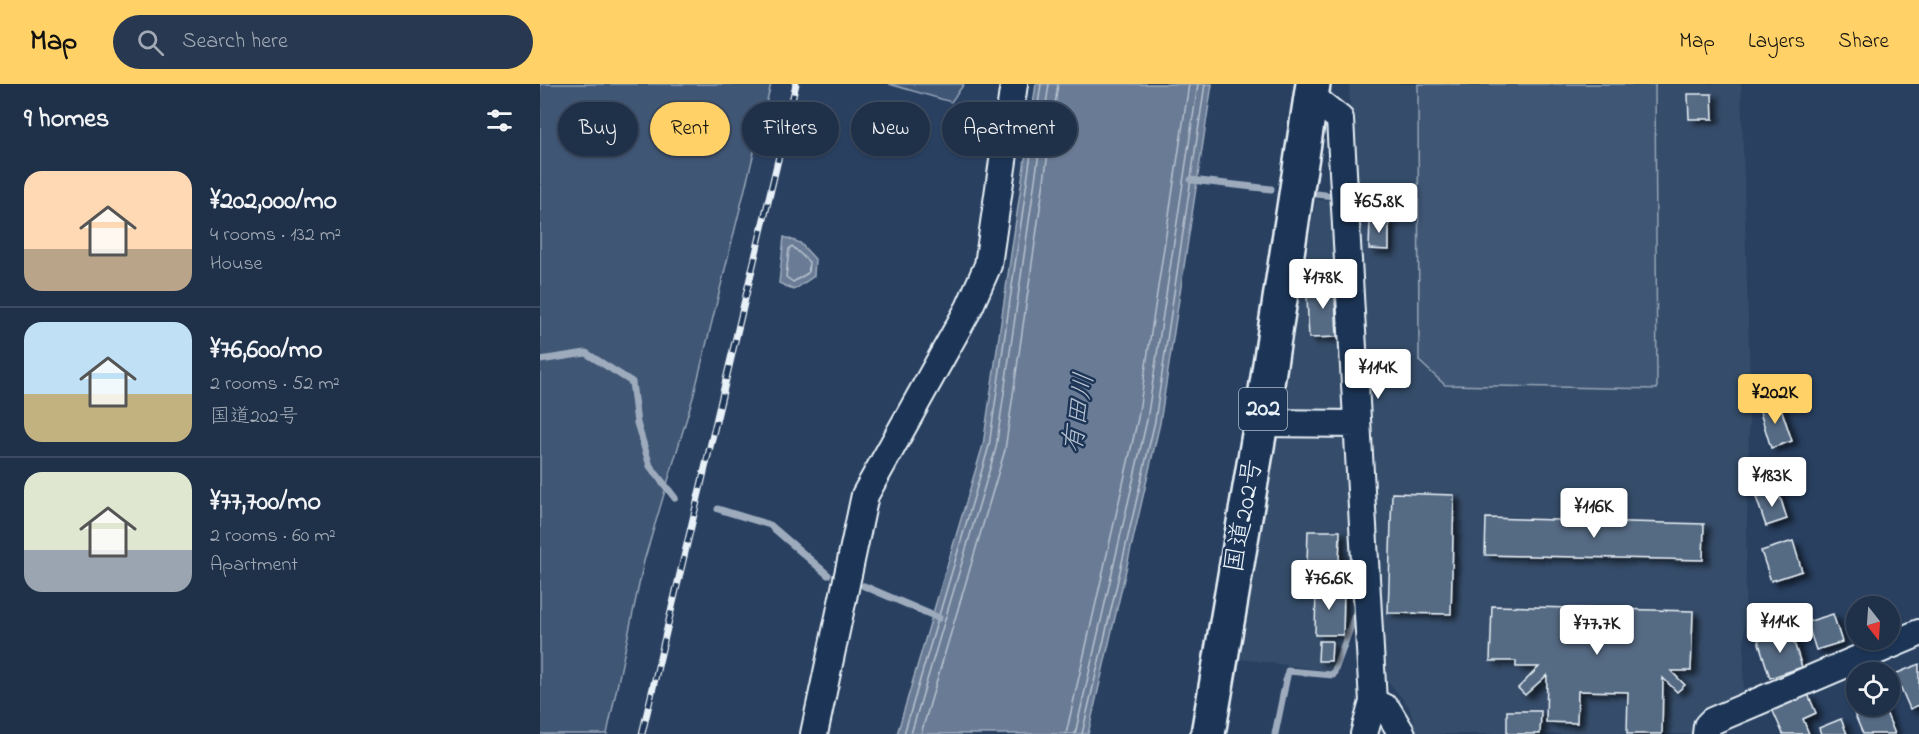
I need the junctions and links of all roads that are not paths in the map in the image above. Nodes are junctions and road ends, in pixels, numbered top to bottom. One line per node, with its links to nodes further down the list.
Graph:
1 (1014, 84): 7 (street)
2 (1312, 90): 3 (highway, 国道202号 / 202); 4 (street)
3 (1261, 423): 4 (street); 8 (highway, 国道202号 / 202)
4 (1358, 424): 6 (street)
5 (1919, 633): 11 (street)
6 (1373, 702): 9 (street); 10 (street)
7 (814, 734)
8 (1208, 734)
9 (1364, 734)
10 (1402, 734)
11 (1706, 734)

